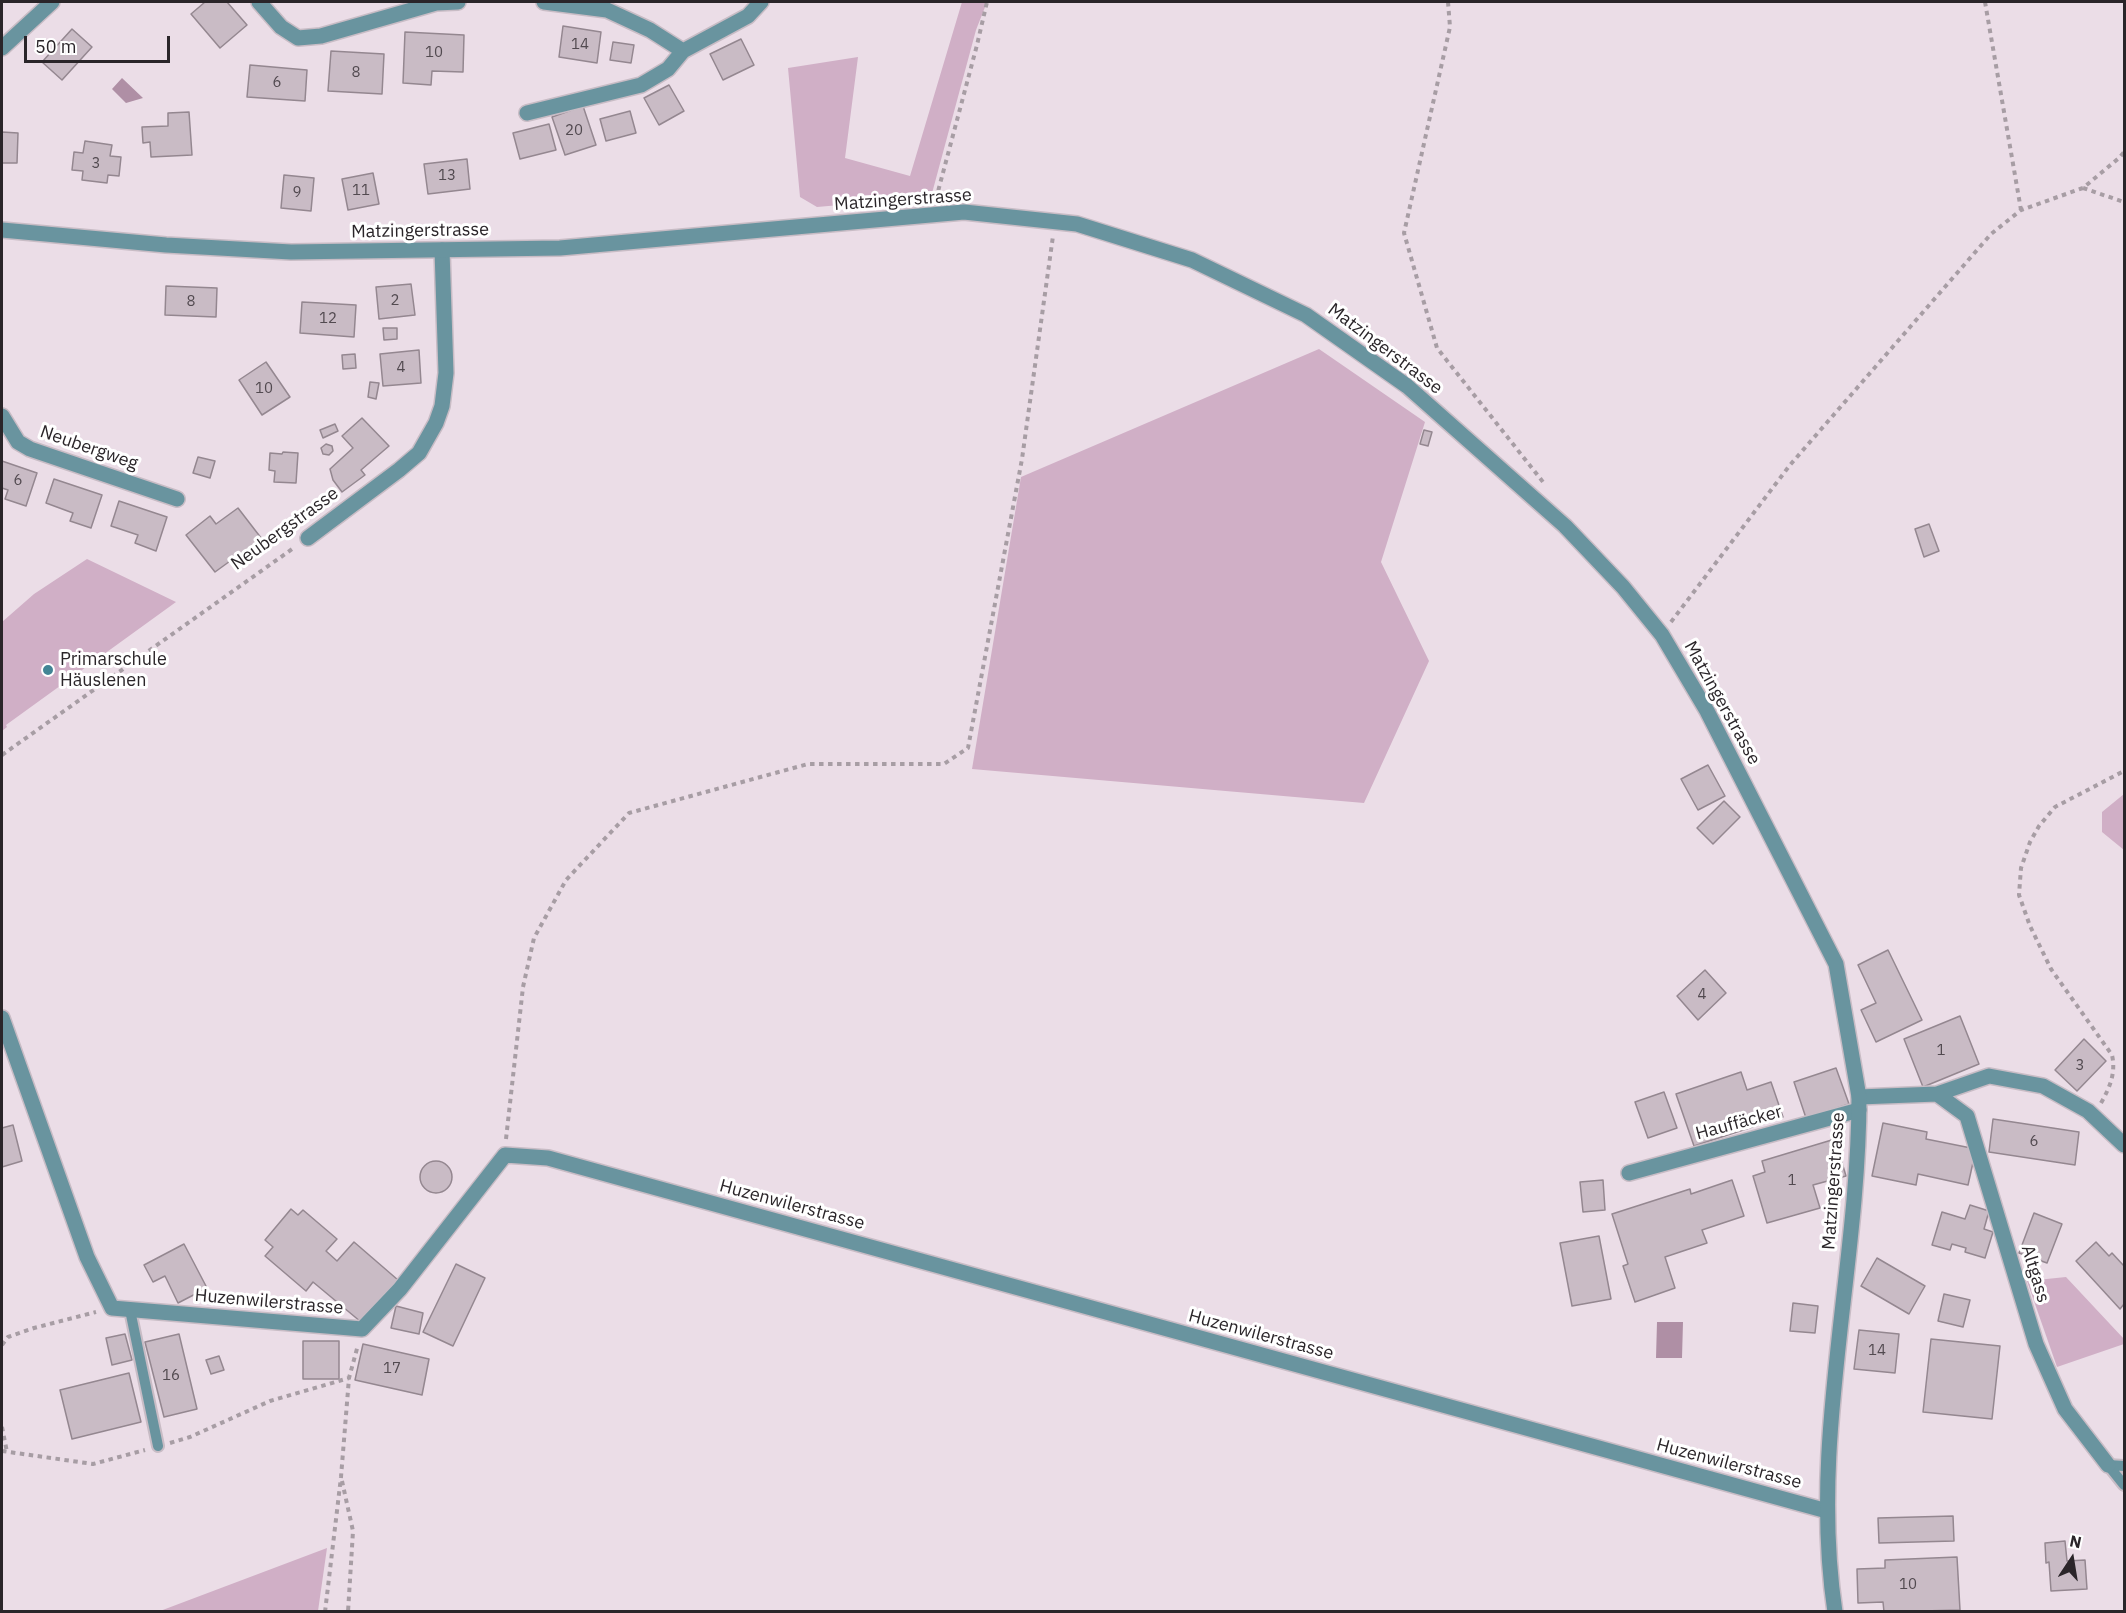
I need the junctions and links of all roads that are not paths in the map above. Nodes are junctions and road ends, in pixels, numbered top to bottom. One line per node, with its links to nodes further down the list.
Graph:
1 (52, 2): 6 (street)
2 (258, 2): 3 (street)
3 (458, 2)
4 (544, 2): 7 (street)
5 (761, 2): 7 (street)
6 (2, 48)
7 (683, 51): 8 (street)
8 (527, 113)
9 (2, 230): 10 (street, Matzingerstrasse)
10 (442, 250): 13 (street, Neubergstrasse); 16 (street, Matzingerstrasse)
11 (2, 416): 12 (street, Neubergweg)
12 (177, 499)
13 (308, 537)
14 (2, 1018): 19 (street, Huzenwilerstrasse)
15 (1937, 1094): 16 (street, Hauffäcker); 17 (street, Hauffäcker); 21 (street, Altgass)
16 (1858, 1104): 18 (street, Hauffäcker); 24 (street, Matzingerstrasse)
17 (2124, 1145)
18 (1629, 1173)
19 (130, 1310): 20 (lane); 24 (street, Huzenwilerstrasse)
20 (158, 1446)
21 (2108, 1465): 22 (lane); 23 (lane)
22 (2124, 1466)
23 (2124, 1485)
24 (1827, 1511): 25 (street, Matzingerstrasse)
25 (1834, 1606)

